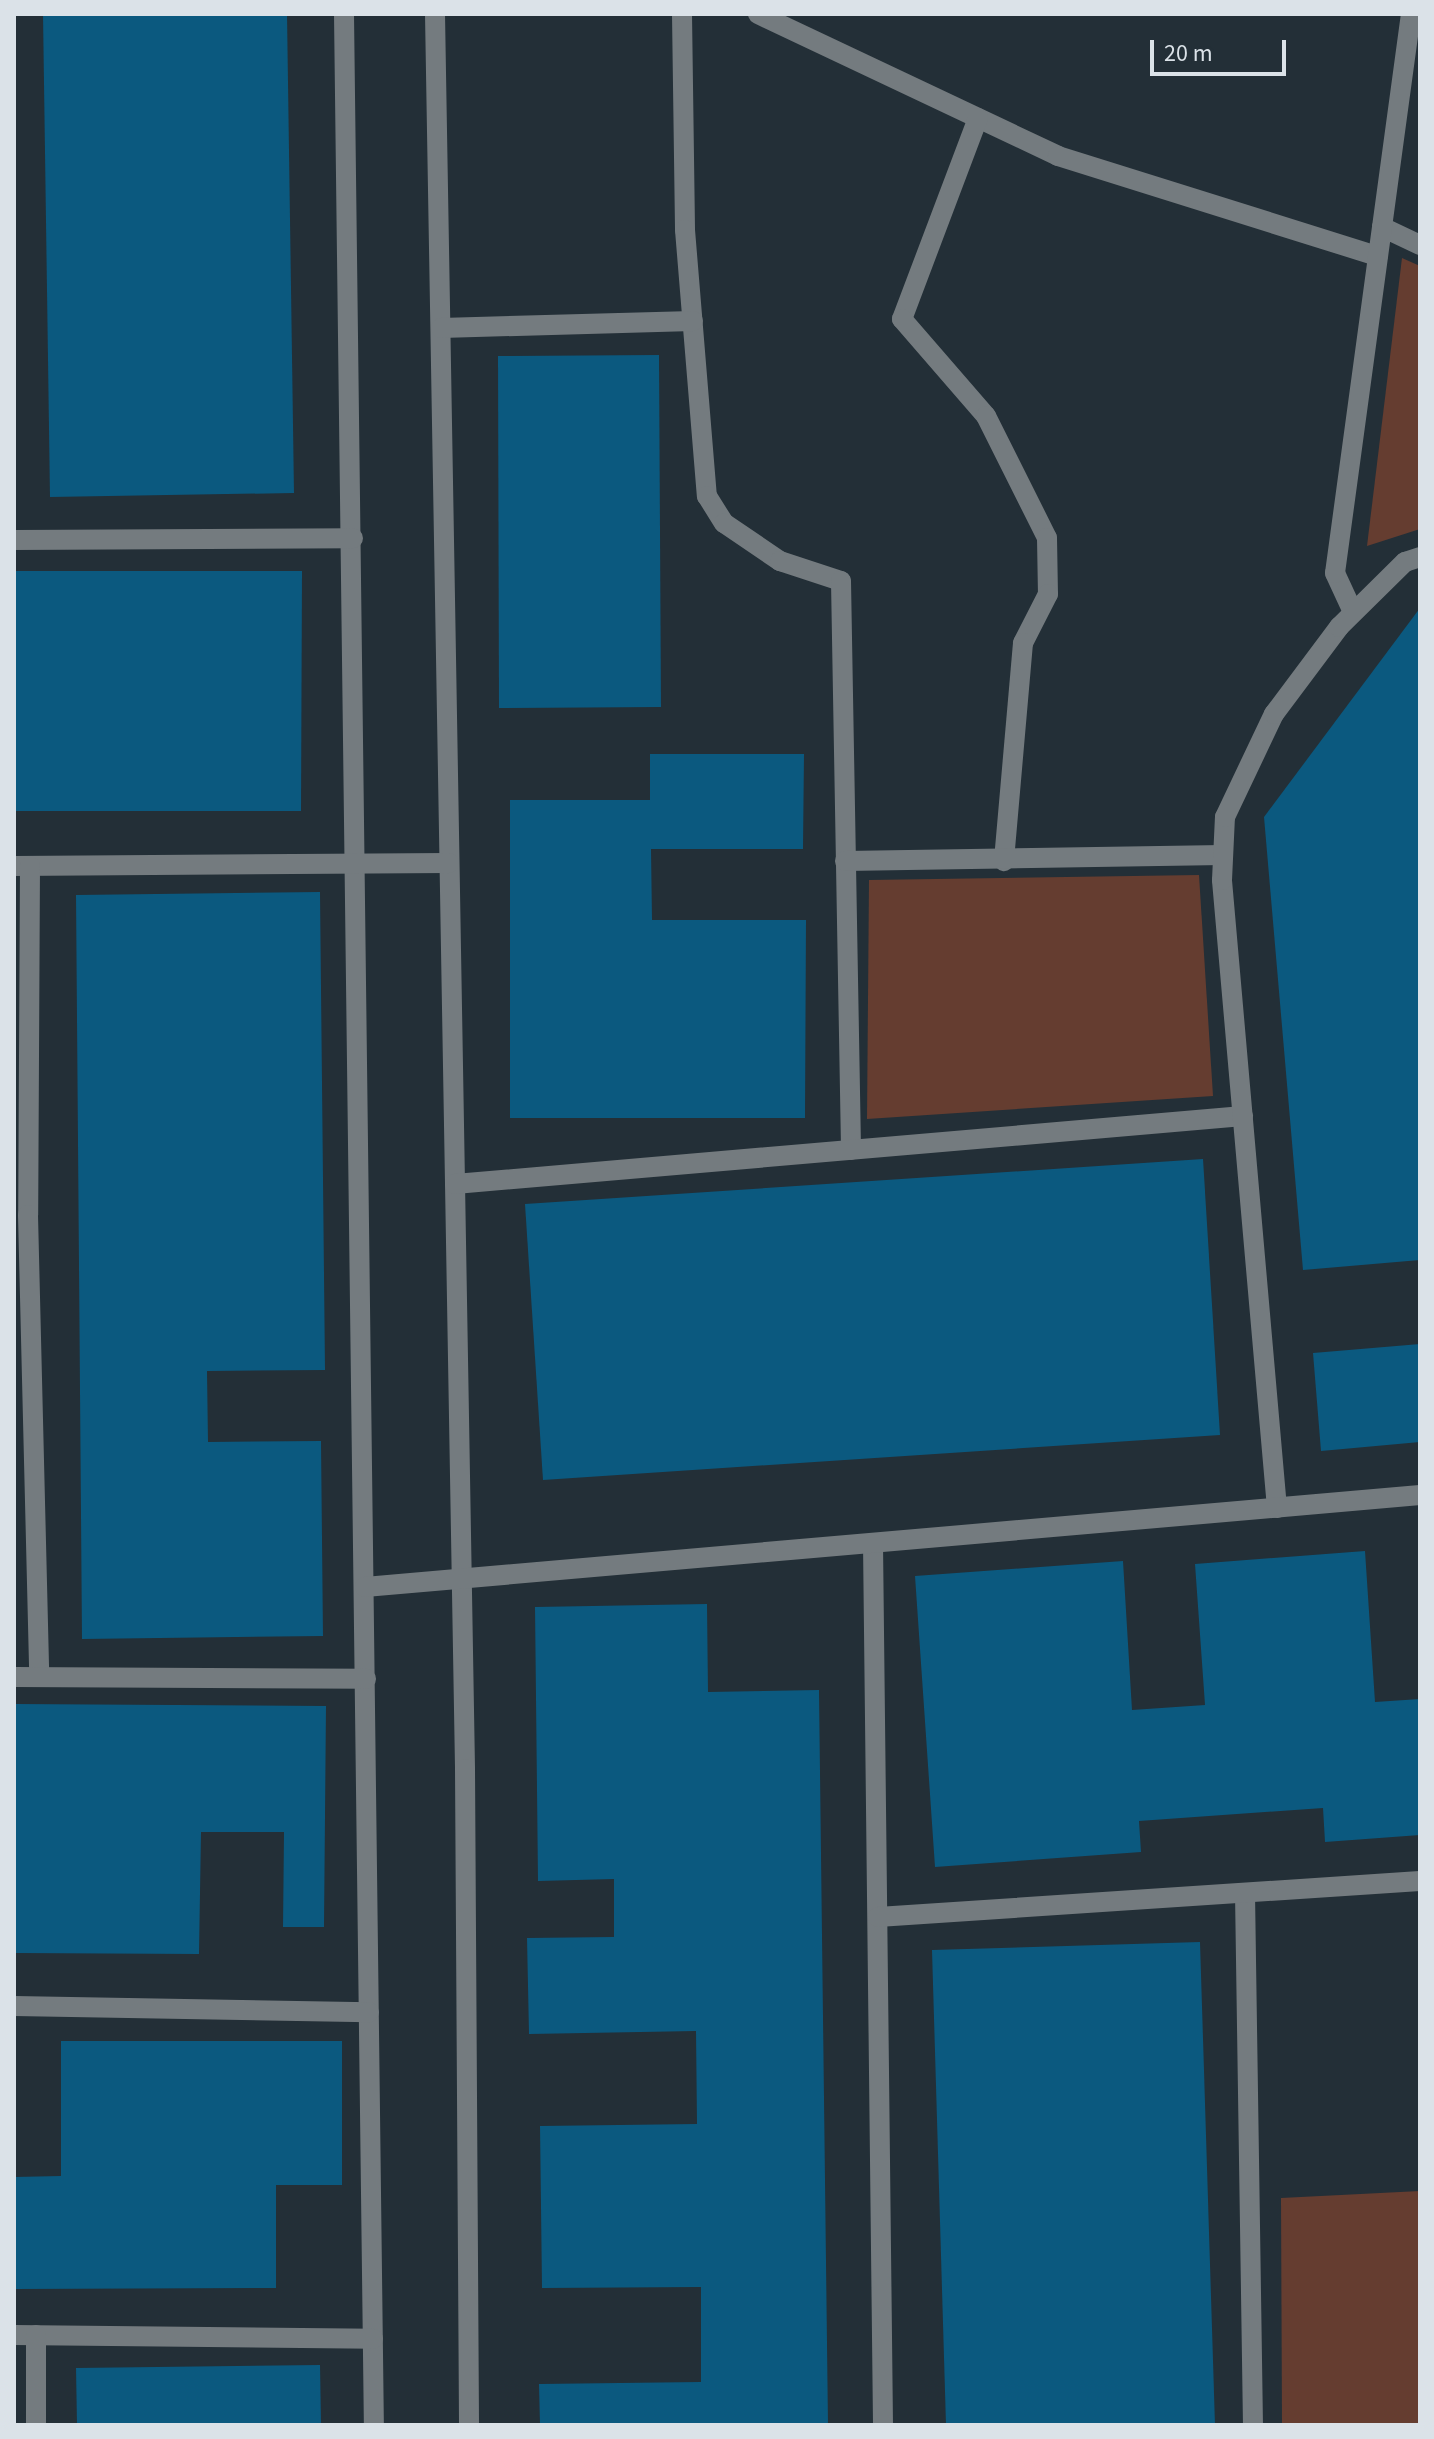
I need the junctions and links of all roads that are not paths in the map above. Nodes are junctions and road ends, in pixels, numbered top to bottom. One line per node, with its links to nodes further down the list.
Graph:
1 (344, 14): 12 (street)
2 (435, 14): 11 (street)
3 (682, 14): 10 (street)
4 (758, 14): 6 (street)
5 (1411, 14): 7 (street)
6 (978, 118): 9 (street); 18 (street)
7 (1382, 227): 8 (street); 9 (street)
8 (1420, 245)
9 (1378, 256): 15 (street)
10 (693, 321): 11 (street); 17 (street)
11 (441, 328): 20 (street)
12 (353, 538): 13 (street); 19 (street)
13 (14, 540)
14 (1420, 557): 15 (street)
15 (1353, 612): 16 (street)
16 (1223, 855): 18 (street); 22 (street)
17 (845, 861): 18 (street); 23 (street)
18 (1004, 861)
19 (357, 863): 20 (street); 21 (street); 30 (street)
20 (449, 863): 24 (street)
21 (22, 866): 25 (street)
22 (1243, 1116): 23 (street); 27 (street)
23 (851, 1150): 24 (street)
24 (455, 1184): 29 (street)
25 (21, 1215): 32 (street)
26 (1420, 1495): 27 (street)
27 (1277, 1508): 28 (street)
28 (873, 1543): 29 (street); 36 (street)
29 (462, 1579): 30 (street); 44 (street)
30 (365, 1587): 33 (street)
31 (14, 1677): 32 (street)
32 (39, 1677): 33 (street)
33 (366, 1679): 38 (street)
34 (1420, 1881): 35 (street)
35 (1245, 1893): 36 (street); 46 (street)
36 (878, 1917): 45 (street)
37 (14, 2006): 38 (street)
38 (369, 2012): 41 (street)
39 (14, 2335): 40 (street)
40 (36, 2335): 41 (street); 42 (street)
41 (373, 2339): 43 (street)
42 (36, 2425)
43 (374, 2425)
44 (469, 2425)
45 (883, 2425)
46 (1253, 2425)

